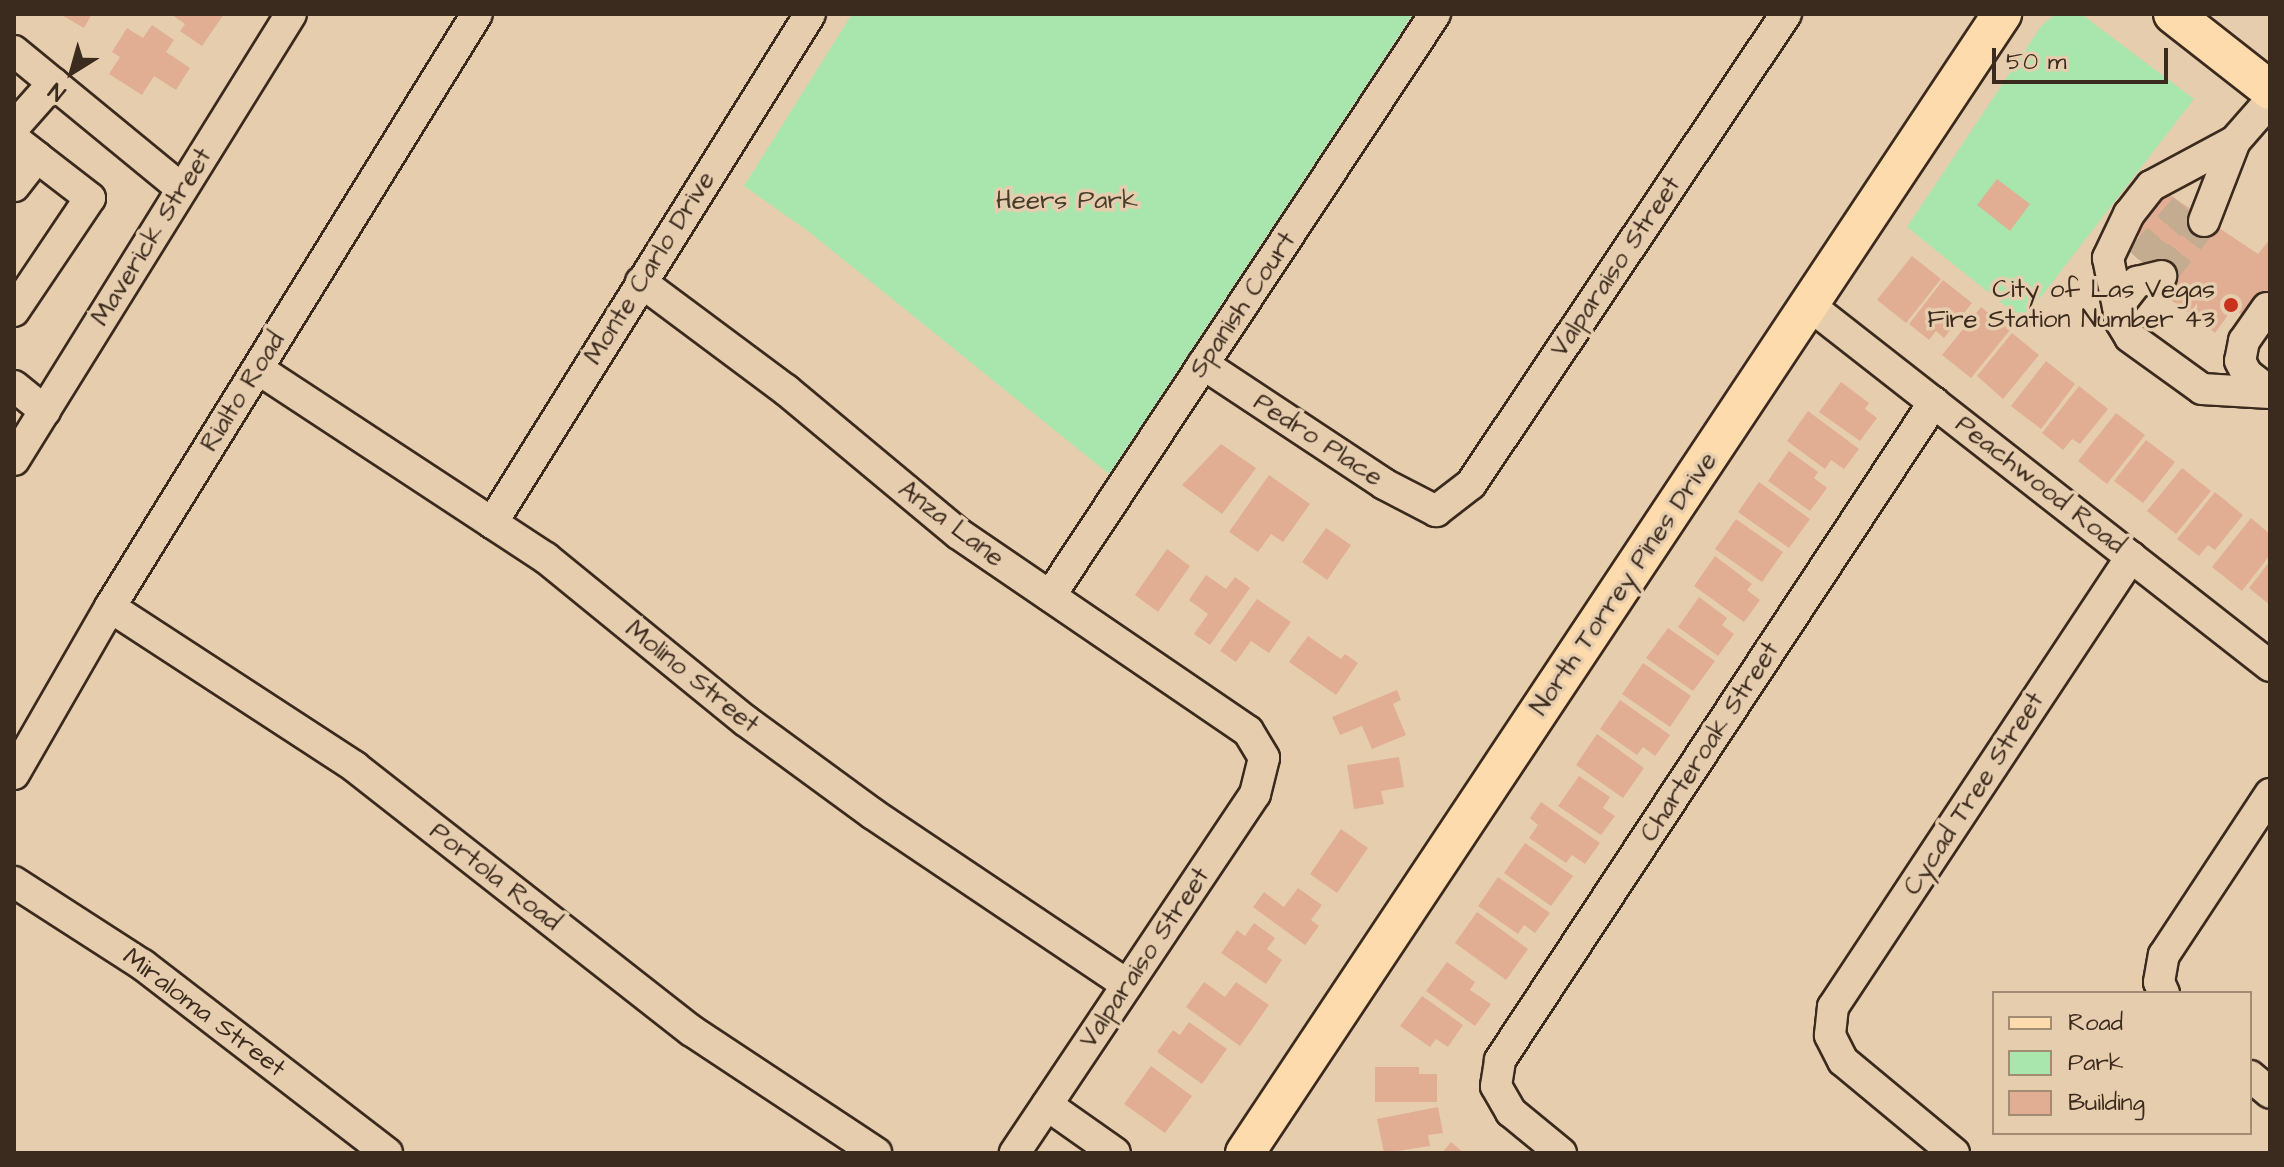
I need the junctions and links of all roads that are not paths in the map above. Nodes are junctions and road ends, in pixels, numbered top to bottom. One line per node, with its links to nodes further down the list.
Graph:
1 (291, 14): 16 (street, Maverick Street)
2 (477, 14): 25 (street, Rialto Road)
3 (810, 14): 19 (street, Monte Carlo Drive)
4 (1435, 14): 24 (street, Spanish Court)
5 (1786, 14): 31 (street, Valparaiso Street)
6 (2002, 14): 20 (main road, North Torrey Pines Drive)
7 (2173, 14): 10 (main road)
8 (14, 51): 9 (street)
9 (53, 83): 12 (street); 16 (street)
10 (2270, 90)
11 (2270, 101): 13 (street)
12 (14, 127)
13 (2235, 141): 17 (street); 21 (street)
14 (25, 148): 15 (street); 23 (street)
15 (14, 186)
16 (182, 189): 29 (street, Maverick Street)
17 (2199, 208)
18 (2146, 272): 21 (street)
19 (641, 282): 32 (street, Monte Carlo Drive); 34 (street, Anza Lane)
20 (1809, 305): 28 (street, Peachwood Road); 50 (main road, North Torrey Pines Drive)
21 (2118, 306): 27 (street)
22 (2267, 308): 27 (street)
23 (14, 311)
24 (1203, 364): 31 (street, Pedro Place); 34 (street, Spanish Court)
25 (258, 369): 32 (street, Molino Street); 35 (street, Rialto Road)
26 (14, 386): 29 (street)
27 (2270, 393)
28 (1934, 402): 33 (street, Peachwood Road); 51 (street, Charteroak Street)
29 (45, 411): 30 (street, Maverick Street)
30 (14, 460)
31 (1436, 511)
32 (492, 523): 41 (street, Molino Street)
33 (2131, 557): 36 (street, Peachwood Road); 52 (street, Cycad Tree Street)
34 (1050, 596): 37 (street, Anza Lane)
35 (110, 607): 38 (street, Rialto Road); 47 (street, Portola Road)
36 (2270, 666)
37 (1264, 758): 41 (street, Valparaiso Street)
38 (14, 774)
39 (2270, 794): 42 (street)
40 (14, 882): 46 (street, Miraloma Street)
41 (1127, 985): 45 (street, Valparaiso Street)
42 (2162, 988)
43 (2252, 1078): 44 (street)
44 (2270, 1093)
45 (1047, 1105): 48 (street, Valparaiso Street); 49 (street)
46 (387, 1153)
47 (876, 1153)
48 (1015, 1153)
49 (1115, 1153)
50 (1245, 1153)
51 (1561, 1153)
52 (1954, 1153)

